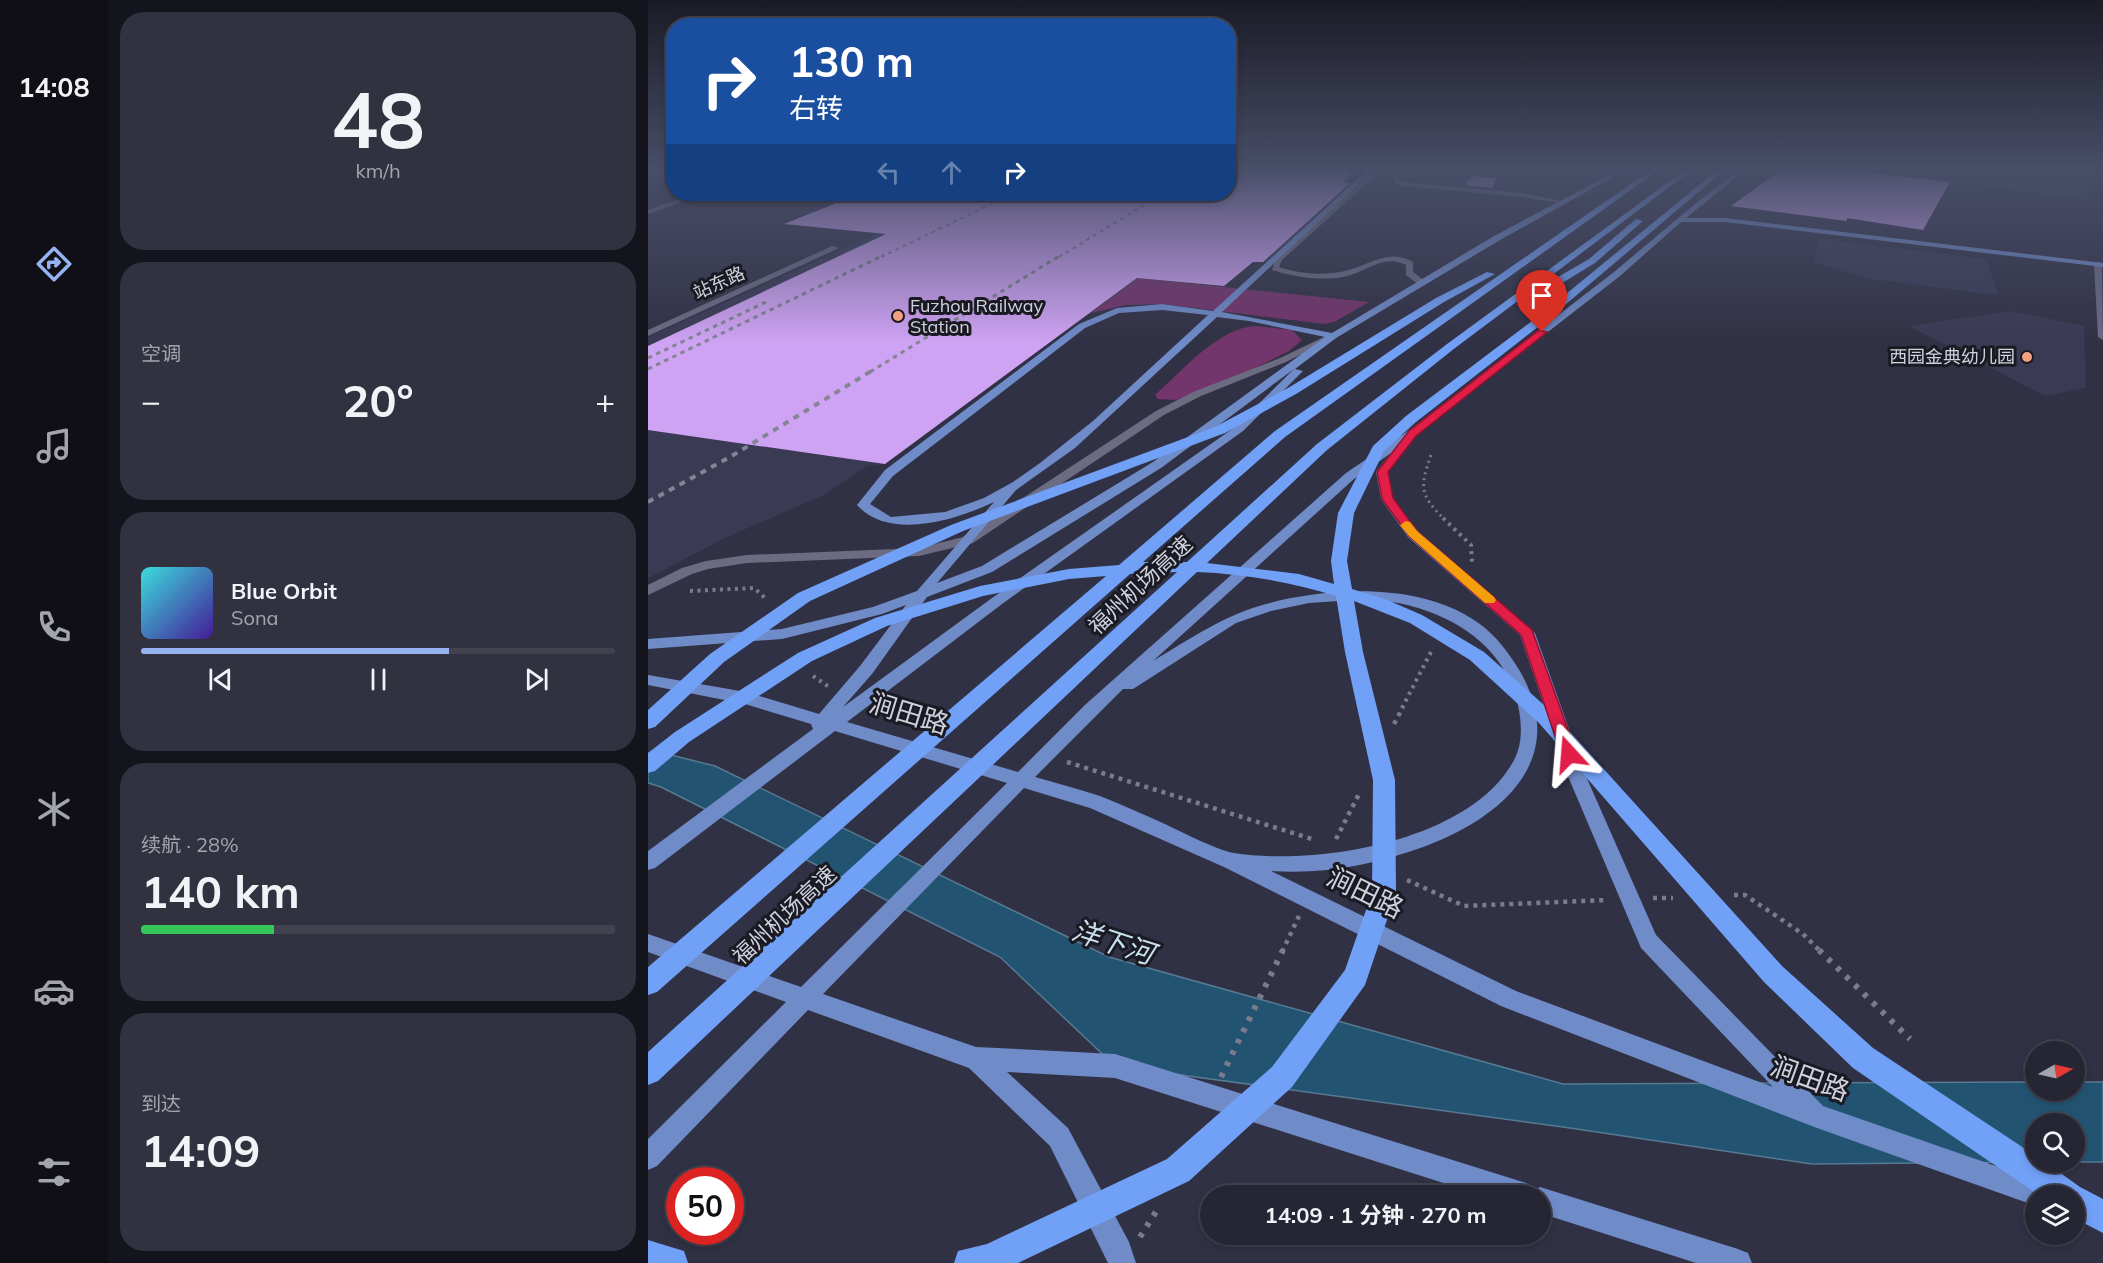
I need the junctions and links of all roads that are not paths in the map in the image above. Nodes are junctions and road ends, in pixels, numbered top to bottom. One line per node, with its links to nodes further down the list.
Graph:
1 (1310, 226): 20 (main road)
2 (1316, 226): 14 (street)
3 (1519, 226): 14 (main road)
4 (1574, 226): 11 (highway, 福州机场高速)
5 (1613, 226): 18 (highway, 福州机场高速)
6 (1634, 226): 18 (highway)
7 (1654, 226): 47 (highway)
8 (1675, 226): 19 (main road)
9 (1778, 226): 13 (main road)
10 (1814, 226): 13 (main road)
11 (1550, 243): 25 (highway); 31 (highway, 福州机场高速)
12 (835, 248): 15 (street, 站东路)
13 (2101, 262): 17 (street)
14 (1422, 283): 16 (main road)
15 (648, 333)
16 (1333, 336): 20 (main road); 21 (street); 22 (main road); 26 (main road)
17 (2103, 337)
18 (1451, 346): 33 (highway, 福州机场高速)
19 (1412, 433): 24 (main road); 34 (main road)
20 (1017, 484): 26 (main road)
21 (648, 591)
22 (648, 644)
23 (648, 680): 28 (main road, 涧田路)
24 (1092, 708): 28 (main road); 35 (main road)
25 (648, 722)
26 (801, 745): 29 (main road)
27 (648, 765): 39 (highway)
28 (1231, 861): 34 (main road, 涧田路)
29 (648, 862)
30 (648, 943): 32 (main road)
31 (648, 983)
32 (976, 1059): 38 (main road); 48 (main road)
33 (648, 1071)
34 (1817, 1116): 40 (main road, 涧田路)
35 (675, 1130): 36 (main road); 37 (main road)
36 (648, 1157)
37 (648, 1166)
38 (1491, 1185)
39 (2052, 1185)
40 (2025, 1189)
41 (1551, 1204): 49 (main road)
42 (2085, 1206): 44 (highway)
43 (2085, 1210): 44 (main road)
44 (2103, 1216)
45 (648, 1256): 46 (highway)
46 (672, 1263)
47 (970, 1263)
48 (1122, 1263)
49 (1738, 1263)

